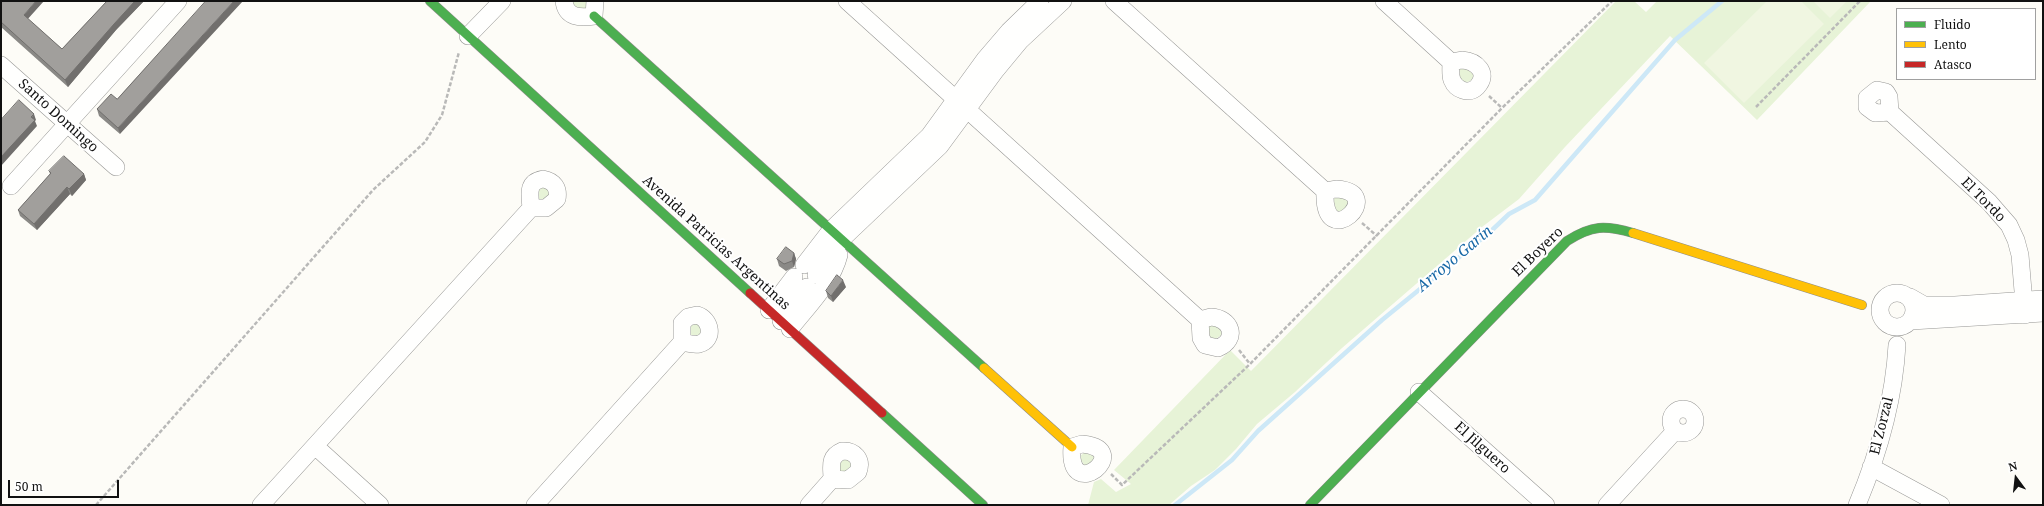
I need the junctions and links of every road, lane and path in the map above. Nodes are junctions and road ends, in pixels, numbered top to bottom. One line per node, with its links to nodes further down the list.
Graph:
1 (178, 1): 19 (street)
2 (430, 1): 13 (street, Avenida Patricias Argentinas)
3 (502, 1): 13 (street)
4 (564, 1): 12 (street)
5 (847, 1): 16 (street)
6 (1040, 1): 16 (street)
7 (1063, 1): 16 (street)
8 (1114, 1): 23 (street)
9 (1384, 1): 14 (street)
10 (1612, 1): 25 (path)
11 (1860, 1): 17 (path)
12 (594, 8): 24 (street)
13 (468, 36): 32 (street, Avenida Patricias Argentinas); 45 (path)
14 (1451, 62)
15 (1, 65): 19 (street, Santo Domingo)
16 (962, 105): 24 (street); 33 (street)
17 (1756, 107)
18 (1890, 112): 30 (street, El Tordo)
19 (67, 124): 20 (street, Santo Domingo); 21 (street)
20 (116, 167)
21 (11, 186)
22 (531, 208): 40 (street)
23 (1352, 214): 25 (path)
24 (837, 234): 32 (street); 32 (street); 41 (street)
25 (1377, 236): 42 (path)
26 (1910, 298): 27 (street); 30 (street); 35 (street)
27 (1883, 299): 29 (street); 34 (street)
28 (2043, 299): 30 (street)
29 (1862, 305): 34 (street); 38 (street, El Boyero)
30 (2024, 308): 31 (street); 35 (street)
31 (2043, 314)
32 (780, 320): 50 (street, Avenida Patricias Argentinas)
33 (1200, 320)
34 (1883, 320): 35 (street); 37 (street)
35 (1908, 323): 37 (street, El Zorzal)
36 (682, 342): 48 (street)
37 (1897, 345): 43 (street, El Zorzal)
38 (1419, 392): 51 (street, El Boyero); 52 (street, El Jilguero)
39 (1675, 430): 53 (street)
40 (315, 446): 46 (street); 47 (street)
41 (1072, 446): 42 (street); 42 (street)
42 (1101, 466)
43 (1871, 467): 54 (street, El Zorzal); 55 (street)
44 (832, 479): 49 (street)
45 (96, 505)
46 (261, 505)
47 (380, 505)
48 (536, 505)
49 (809, 505)
50 (983, 505)
51 (1310, 505)
52 (1546, 505)
53 (1607, 505)
54 (1857, 505)
55 (1941, 505)

